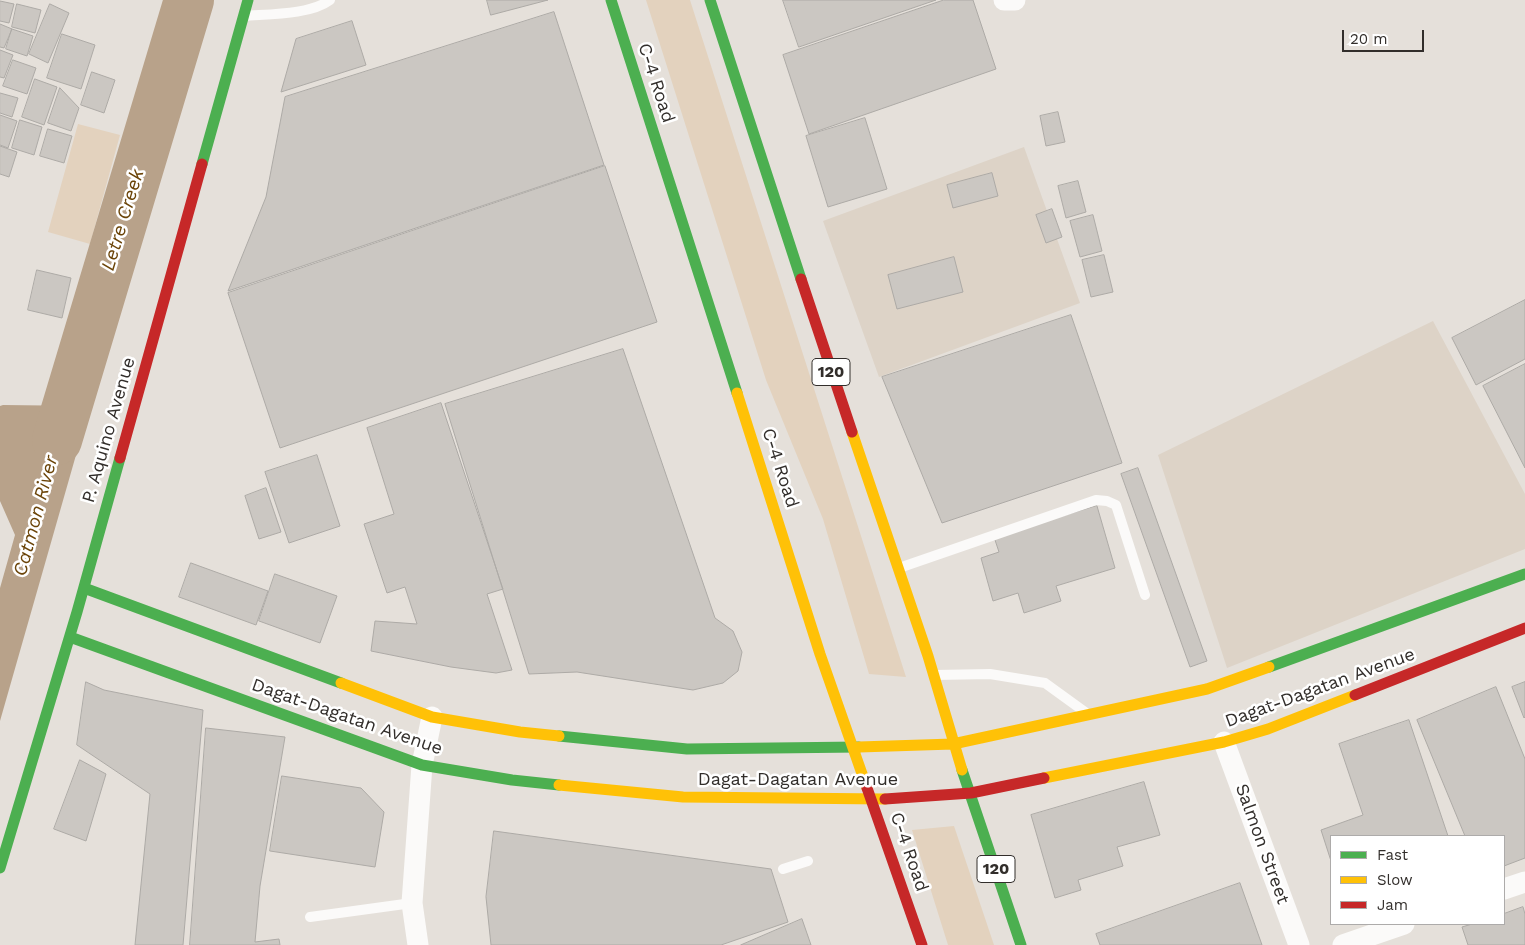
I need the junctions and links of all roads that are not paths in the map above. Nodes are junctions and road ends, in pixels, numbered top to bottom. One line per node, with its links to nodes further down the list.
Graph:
1 (248, 0): 5 (main road, P. Aquino Avenue)
2 (330, 0): 5 (lane)
3 (611, 0): 17 (main road, C-4 Road)
4 (710, 0): 6 (main road, 120)
5 (243, 16): 8 (main road, P. Aquino Avenue)
6 (898, 569): 9 (lane); 12 (main road, 120)
7 (1525, 574): 13 (main road, Dagat-Dagatan Avenue)
8 (84, 588): 11 (main road, P. Aquino Avenue); 14 (main road, Dagat-Dagatan Avenue)
9 (1145, 595)
10 (1525, 628): 15 (main road, Dagat-Dagatan Avenue)
11 (70, 637): 18 (main road, Dagat-Dagatan Avenue); 22 (main road, P. Aquino Avenue)
12 (933, 675): 13 (lane); 16 (main road, 120)
13 (1090, 715): 16 (main road, Dagat-Dagatan Avenue)
14 (432, 717): 17 (main road, Dagat-Dagatan Avenue); 18 (street)
15 (1224, 742): 19 (main road, Dagat-Dagatan Avenue); 32 (street, Salmon Street)
16 (953, 744): 17 (main road, Dagat-Dagatan Avenue); 19 (main road, 120)
17 (854, 747): 20 (main road, C-4 Road)
18 (422, 765): 20 (main road, Dagat-Dagatan Avenue); 26 (street)
19 (971, 793): 20 (main road, Dagat-Dagatan Avenue); 31 (main road, 120)
20 (872, 800): 30 (main road, C-4 Road)
21 (808, 861): 23 (lane)
22 (0, 868)
23 (784, 869)
24 (1525, 882): 25 (street)
25 (1505, 889)
26 (412, 903): 27 (lane); 29 (street)
27 (310, 917)
28 (1401, 925): 33 (street)
29 (418, 945)
30 (922, 945)
31 (1020, 945)
32 (1299, 945)
33 (1343, 945)

